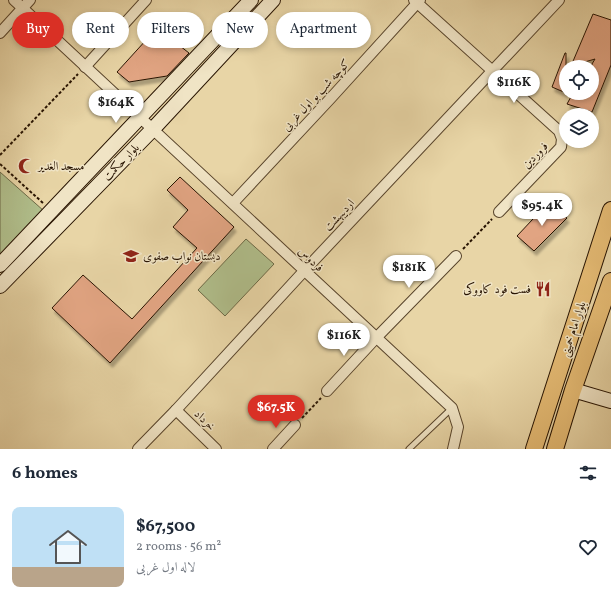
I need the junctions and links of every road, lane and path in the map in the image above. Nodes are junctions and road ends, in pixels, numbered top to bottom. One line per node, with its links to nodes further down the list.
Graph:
1 (14, 0): 8 (street, فردوس)
2 (30, 0): 8 (street)
3 (146, 0): 10 (street)
4 (251, 0): 12 (street, بلوار حکمت)
5 (273, 0): 13 (street, بلوار حکمت)
6 (559, 0): 11 (street, اردیبهشت)
7 (417, 1): 11 (street, فروردین); 16 (street, کوچه شب بو اول غربی)
8 (23, 8): 9 (street); 10 (street, فردوس)
9 (0, 32)
10 (85, 67): 12 (street, فردوس); 14 (path)
11 (494, 70): 19 (street, فروردین); 22 (street, اردیبهشت)
12 (141, 118): 13 (street, فردوس); 17 (street, بلوار حکمت)
13 (153, 129): 16 (street, فردوس); 24 (street, بلوار حکمت)
14 (0, 155)
15 (0, 164): 17 (path)
16 (233, 203): 22 (street, فردوس)
17 (51, 210): 21 (street, بلوار حکمت)
18 (611, 210): 37 (main road, بلوار امام خمینی)
19 (499, 212): 20 (path)
20 (456, 256): 25 (street)
21 (0, 265)
22 (304, 271): 25 (street, فردوس); 30 (street, اردیبهشت)
23 (611, 281): 26 (main road, بلوار امام خمینی)
24 (0, 286)
25 (376, 338): 27 (street); 29 (street, فردوس)
26 (573, 390): 28 (street); 38 (main road, بلوار امام خمینی)
27 (327, 391): 31 (path)
28 (611, 401)
29 (452, 408): 35 (lane); 36 (street)
30 (176, 410): 32 (street, اردیبهشت); 33 (street, خرداد)
31 (295, 425): 34 (street)
32 (138, 449)
33 (216, 449)
34 (273, 449)
35 (409, 449)
36 (453, 449)
37 (534, 449)
38 (555, 449)

